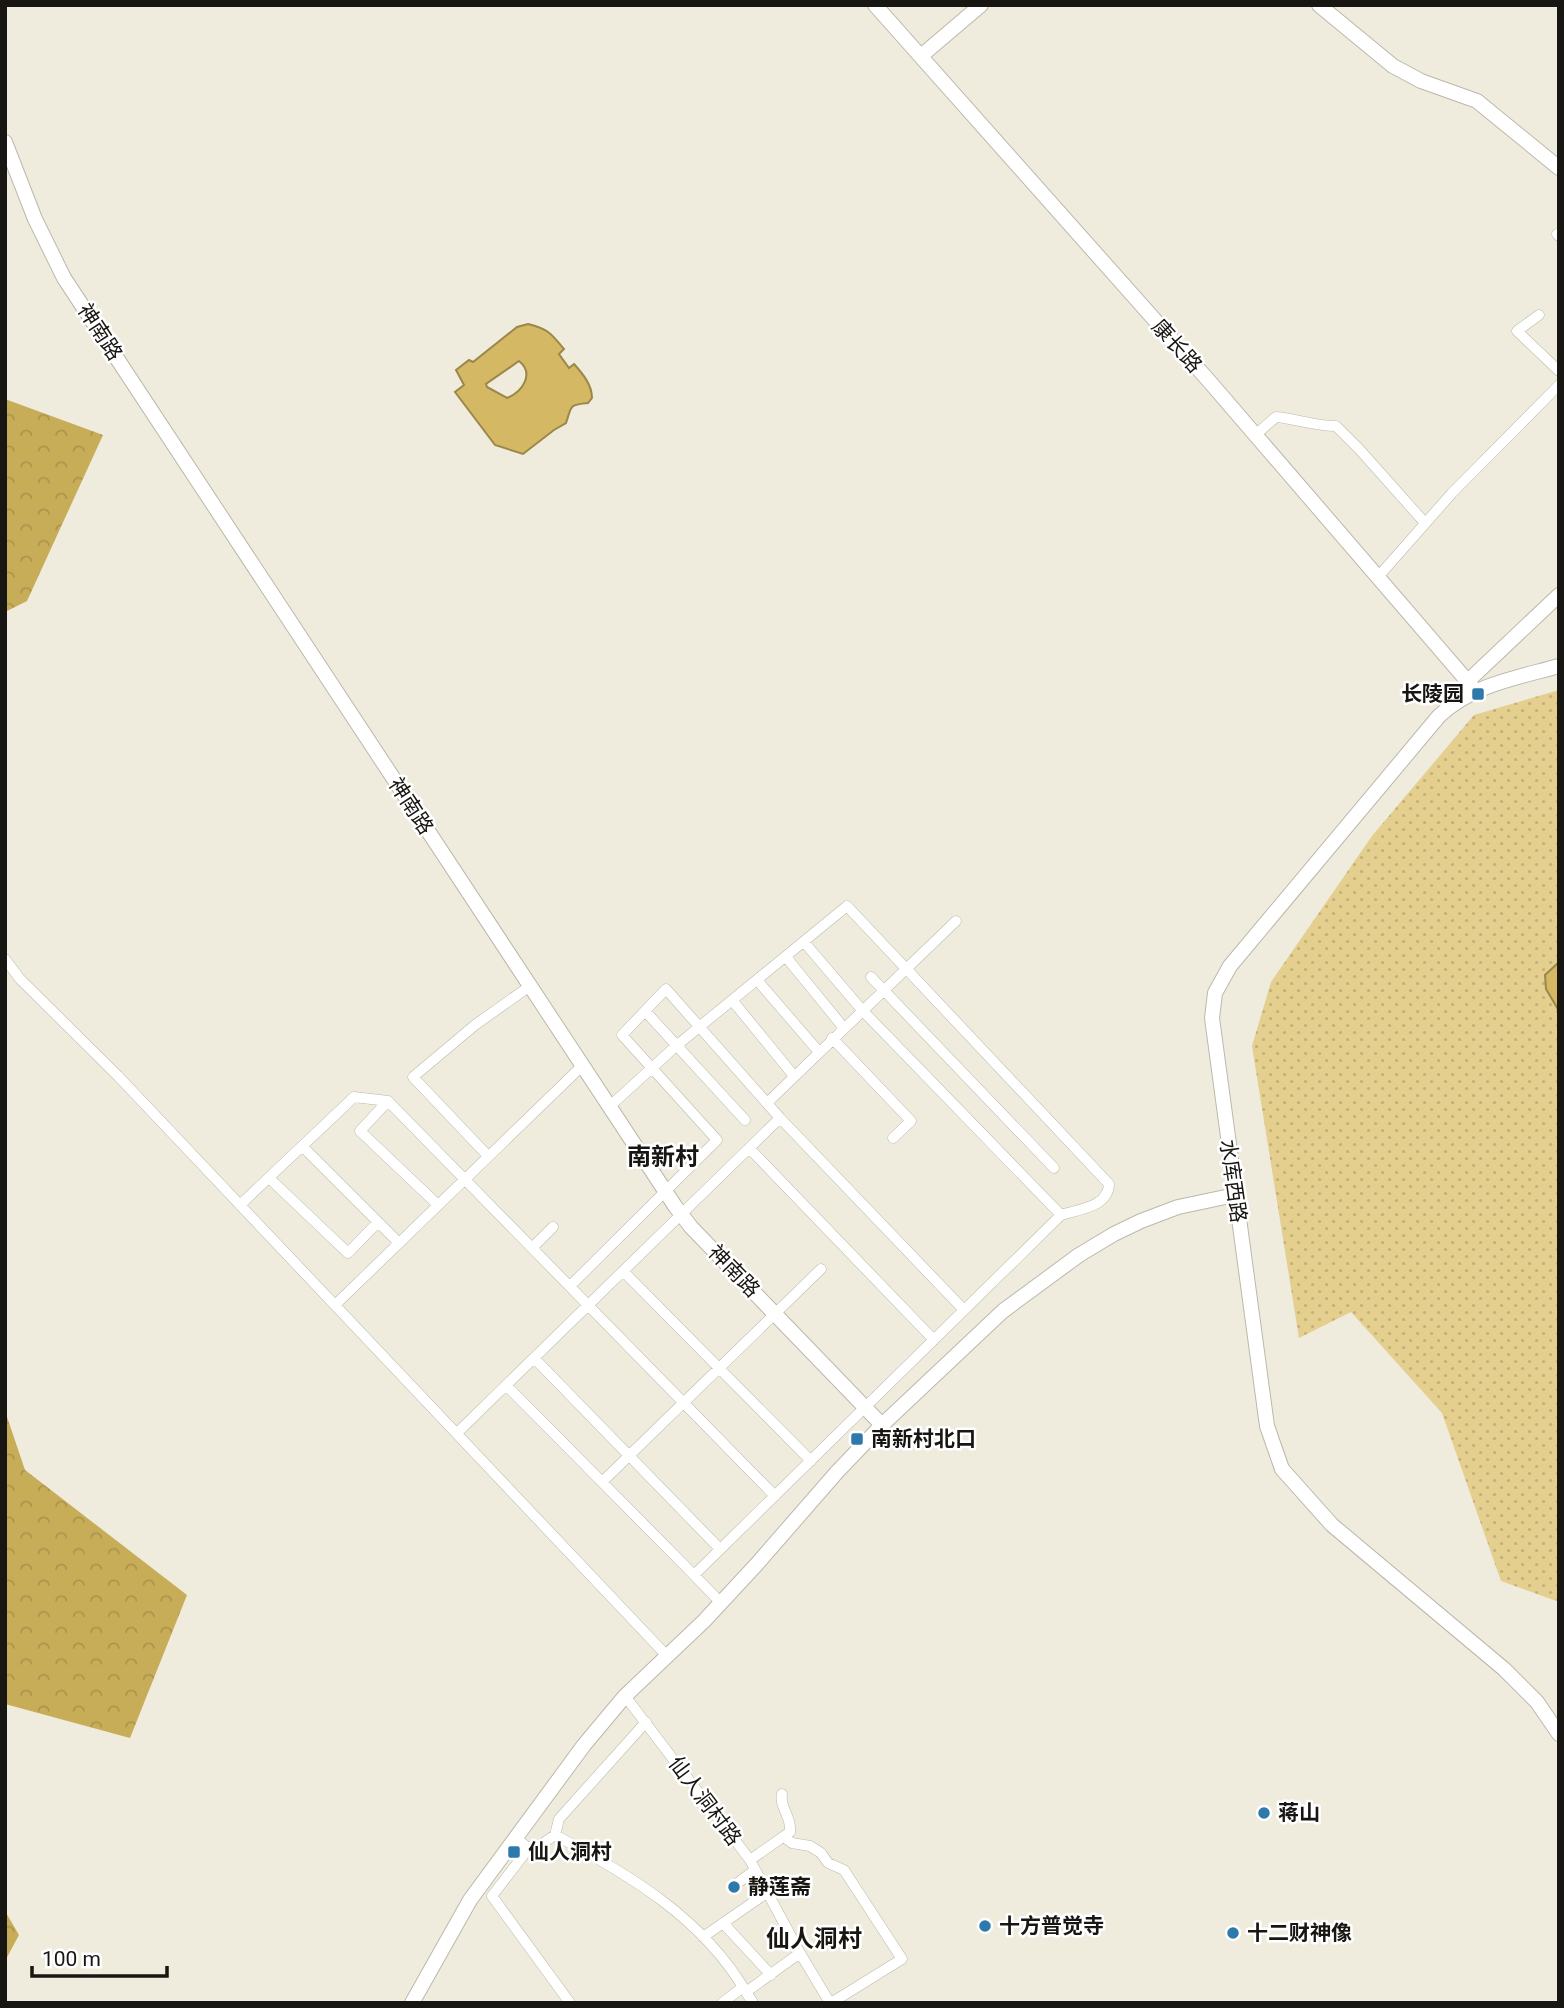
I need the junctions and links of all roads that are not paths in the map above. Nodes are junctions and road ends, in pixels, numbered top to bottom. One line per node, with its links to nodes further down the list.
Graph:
1 (875, 5): 4 (street, 康长路)
2 (981, 5): 4 (street)
3 (1319, 5): 6 (street)
4 (920, 56): 10 (street, 康长路)
5 (5, 142): 23 (street, 神南路)
6 (1559, 168)
7 (1539, 315): 8 (street)
8 (1559, 372)
9 (1559, 385): 11 (street)
10 (1255, 435): 11 (street); 12 (street, 康长路)
11 (1425, 523): 12 (street)
12 (1378, 577): 15 (street, 康长路)
13 (1559, 595): 15 (street)
14 (1559, 666): 15 (street, 水库西路)
15 (1471, 686): 49 (street, 水库西路)
16 (956, 921): 20 (street)
17 (804, 942): 18 (street); 20 (street); 26 (street)
18 (786, 957): 22 (street); 29 (street)
19 (5, 959): 50 (street)
20 (906, 969): 24 (street); 53 (street)
21 (870, 977): 24 (street)
22 (757, 980): 25 (street); 32 (street)
23 (530, 986): 33 (street, 神南路); 44 (street)
24 (883, 990): 26 (street); 45 (street)
25 (732, 1000): 28 (street); 35 (street)
26 (862, 1010): 29 (street); 53 (street)
27 (645, 1012): 28 (street); 31 (street); 34 (street)
28 (700, 1025): 31 (street); 37 (street)
29 (844, 1027): 30 (street)
30 (832, 1038): 32 (street); 41 (street)
31 (676, 1045): 34 (street); 40 (street)
32 (819, 1052): 35 (street)
33 (582, 1066): 38 (street, 神南路); 44 (street)
34 (650, 1067): 38 (street); 48 (street)
35 (794, 1076): 37 (street)
36 (388, 1101): 42 (street); 47 (street); 51 (street)
37 (768, 1102): 39 (street)
38 (609, 1107): 48 (street, 神南路)
39 (780, 1118): 43 (street); 63 (street)
40 (744, 1119)
41 (894, 1138)
42 (302, 1146): 46 (street); 54 (street)
43 (749, 1148): 52 (street); 65 (street)
44 (488, 1156): 47 (street)
45 (1054, 1168)
46 (269, 1178): 50 (street); 54 (street)
47 (465, 1179): 51 (street); 57 (street)
48 (666, 1192): 52 (street, 神南路); 60 (street)
49 (1235, 1195): 71 (street); 83 (street, 水库西路)
50 (240, 1205): 61 (street)
51 (438, 1205): 56 (street)
52 (681, 1214): 59 (street); 64 (street, 神南路)
53 (1061, 1215): 63 (street)
54 (378, 1222): 56 (street)
55 (553, 1227): 57 (street)
56 (399, 1243): 61 (street)
57 (533, 1248): 60 (street)
58 (821, 1269): 64 (street)
59 (623, 1271): 62 (street); 67 (street)
60 (570, 1286): 62 (street)
61 (335, 1305): 72 (street)
62 (588, 1305): 66 (street); 69 (street)
63 (964, 1310): 65 (street)
64 (775, 1313): 67 (street); 70 (street, 神南路)
65 (934, 1340): 70 (street)
66 (534, 1358): 68 (street); 73 (street)
67 (719, 1368): 69 (street); 74 (street)
68 (506, 1385): 72 (street); 75 (street)
69 (684, 1402): 73 (street); 76 (street)
70 (866, 1407): 71 (street, 神南路); 74 (street)
71 (882, 1425): 79 (street)
72 (457, 1433): 80 (street)
73 (629, 1455): 75 (street); 77 (street)
74 (811, 1461): 76 (street)
75 (602, 1482): 78 (street)
76 (775, 1496): 77 (street)
77 (720, 1549): 78 (street)
78 (694, 1575): 79 (street)
79 (721, 1603): 80 (street)
80 (667, 1657): 81 (street)
81 (625, 1696): 82 (street, 仙人洞村路); 87 (street)
82 (646, 1723): 85 (street); 89 (street, 仙人洞村路)
83 (1559, 1734)
84 (782, 1794): 86 (street)
85 (555, 1835): 88 (street); 94 (street)
86 (784, 1837): 89 (street); 102 (street)
87 (515, 1838): 88 (street); 98 (street)
88 (529, 1848): 99 (street)
89 (750, 1860): 90 (street, 仙人洞村路)
90 (755, 1870): 91 (street); 92 (street, 仙人洞村路)
91 (735, 1885)
92 (768, 1892): 93 (street); 95 (street, 仙人洞村路)
93 (723, 1923): 94 (street); 96 (street)
94 (703, 1937): 97 (street)
95 (800, 1953): 96 (street); 102 (street, 仙人洞村路)
96 (771, 1975): 97 (street)
97 (745, 1989): 100 (street); 101 (street)
98 (412, 2003)
99 (570, 2003)
100 (722, 2003)
101 (753, 2003)
102 (831, 2003)

